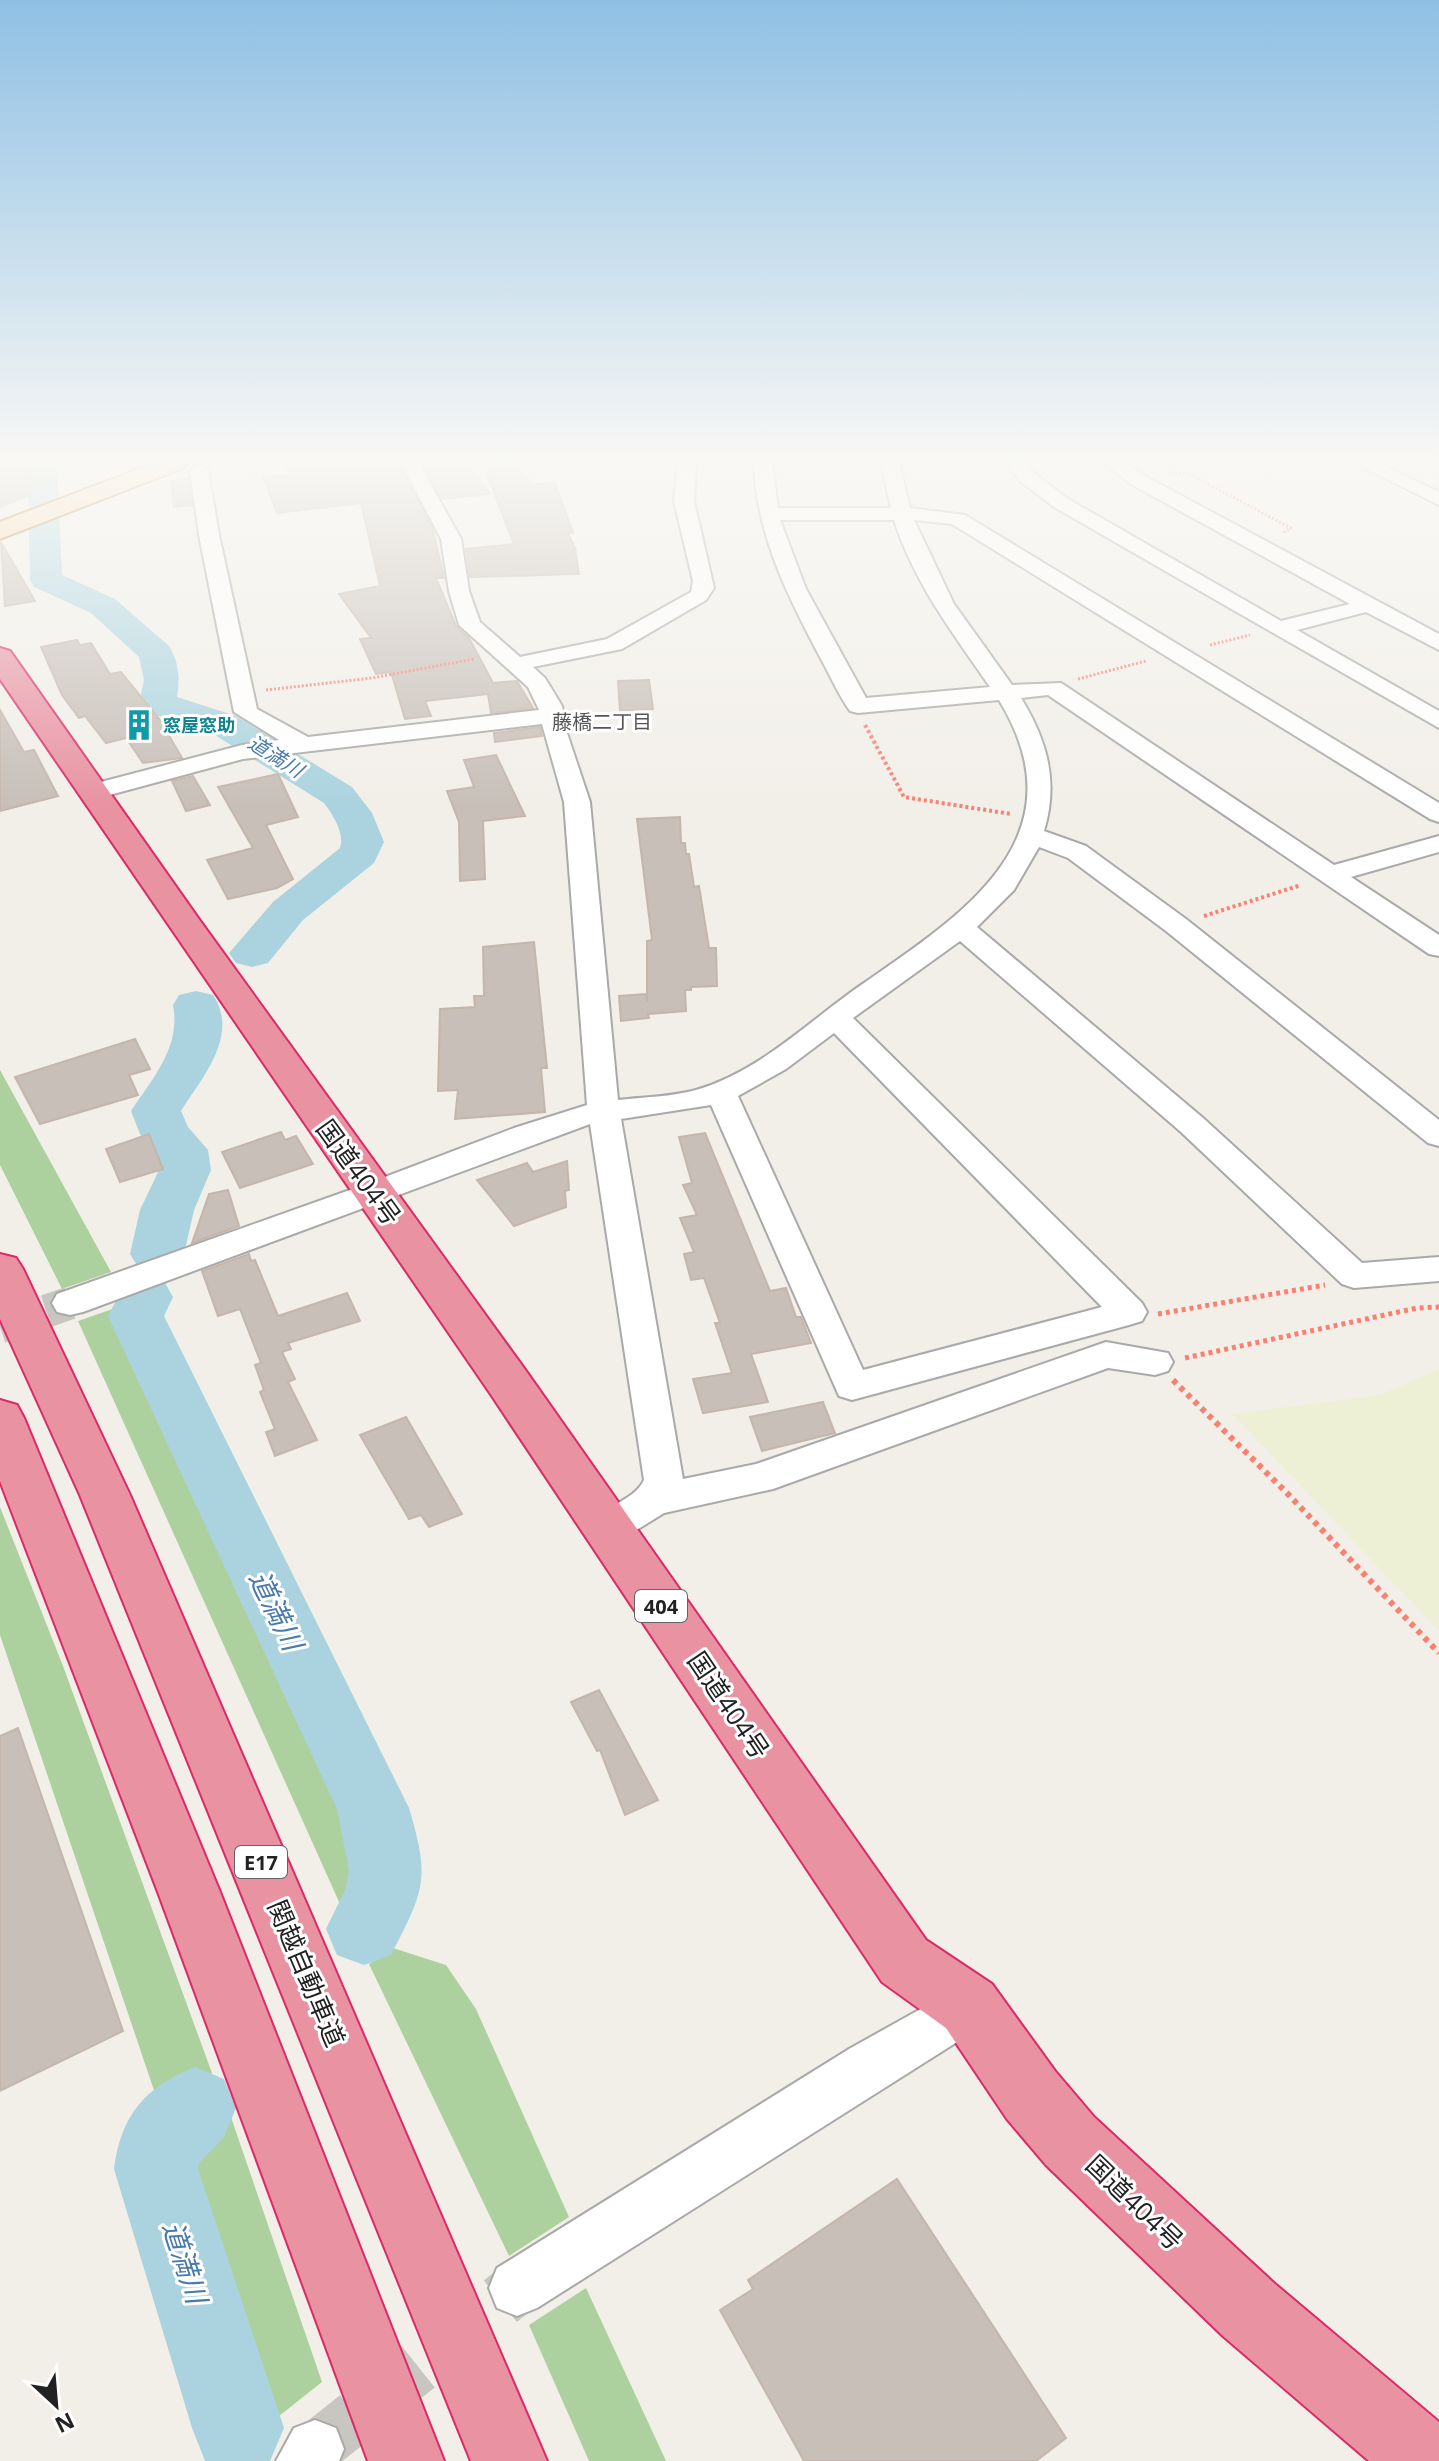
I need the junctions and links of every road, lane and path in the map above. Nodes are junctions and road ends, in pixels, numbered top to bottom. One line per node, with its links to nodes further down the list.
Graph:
1 (215, 578): 14 (street)
2 (457, 578): 13 (street)
3 (702, 578): 13 (street)
4 (789, 578): 16 (street)
5 (931, 578): 15 (street)
6 (1056, 578): 21 (street)
7 (1192, 578): 10 (street)
8 (1320, 578): 9 (street)
9 (1370, 605): 10 (street); 11 (street)
10 (1279, 628): 18 (street)
11 (1439, 643)
12 (0, 657): 20 (highway, 国道404号 / 404)
13 (510, 658): 14 (path); 17 (street)
14 (241, 692): 19 (street)
15 (1004, 693): 16 (street); 22 (street); 24 (street)
16 (858, 706): 22 (path)
17 (552, 716): 19 (street); 30 (street)
18 (1439, 721)
19 (301, 743): 20 (street)
20 (91, 792): 32 (highway, 国道404号 / 404)
21 (1439, 814)
22 (1034, 827): 25 (street); 26 (street)
23 (1439, 844): 24 (street)
24 (1332, 874): 25 (path); 27 (street)
25 (1176, 925): 31 (street)
26 (960, 927): 28 (street); 35 (street)
27 (1439, 948)
28 (835, 1017): 29 (street); 38 (street)
29 (721, 1093): 30 (street); 38 (street)
30 (605, 1113): 32 (street); 41 (street)
31 (1439, 1136)
32 (375, 1193): 36 (street); 42 (highway, 国道404号 / 404)
33 (0, 1269): 47 (highway, 関越自動車道 / E17)
34 (1439, 1269): 35 (street)
35 (1354, 1276): 38 (path)
36 (70, 1303)
37 (1439, 1307): 39 (path)
38 (1129, 1312)
39 (1155, 1362): 41 (street); 43 (path)
40 (0, 1418): 46 (highway)
41 (654, 1500): 42 (street)
42 (608, 1528): 44 (highway, 国道404号 / 404)
43 (1439, 1653)
44 (969, 2006): 45 (street); 48 (highway, 国道404号 / 404)
45 (517, 2288)
46 (406, 2461)
47 (509, 2461)
48 (1425, 2461)

